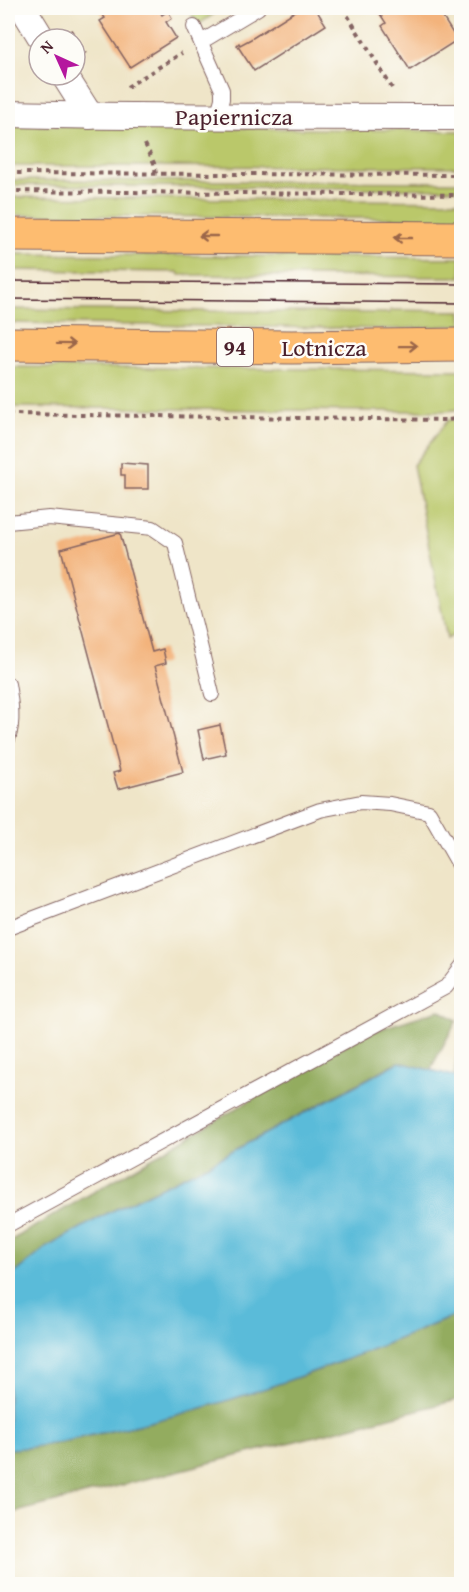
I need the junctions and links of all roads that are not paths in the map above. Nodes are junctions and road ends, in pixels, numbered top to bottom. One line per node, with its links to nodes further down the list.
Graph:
1 (23, 8): 3 (street)
2 (258, 8): 5 (lane)
3 (35, 27)
4 (194, 27): 5 (lane)
5 (201, 42): 9 (lane)
6 (72, 87): 8 (street)
7 (8, 114): 8 (street, Papiernicza)
8 (90, 116): 9 (street, Papiernicza)
9 (217, 116): 10 (street, Papiernicza)
10 (462, 117)
11 (8, 235): 12 (main road, one-way to 11)
12 (462, 238)
13 (8, 344): 14 (main road, Lotnicza / 94, one-way to 14)
14 (462, 345)
15 (8, 522): 17 (lane)
16 (8, 684): 18 (lane)
17 (212, 694)
18 (8, 739)
19 (462, 870): 20 (lane)
20 (8, 928)
21 (462, 966): 22 (lane)
22 (8, 1226)

